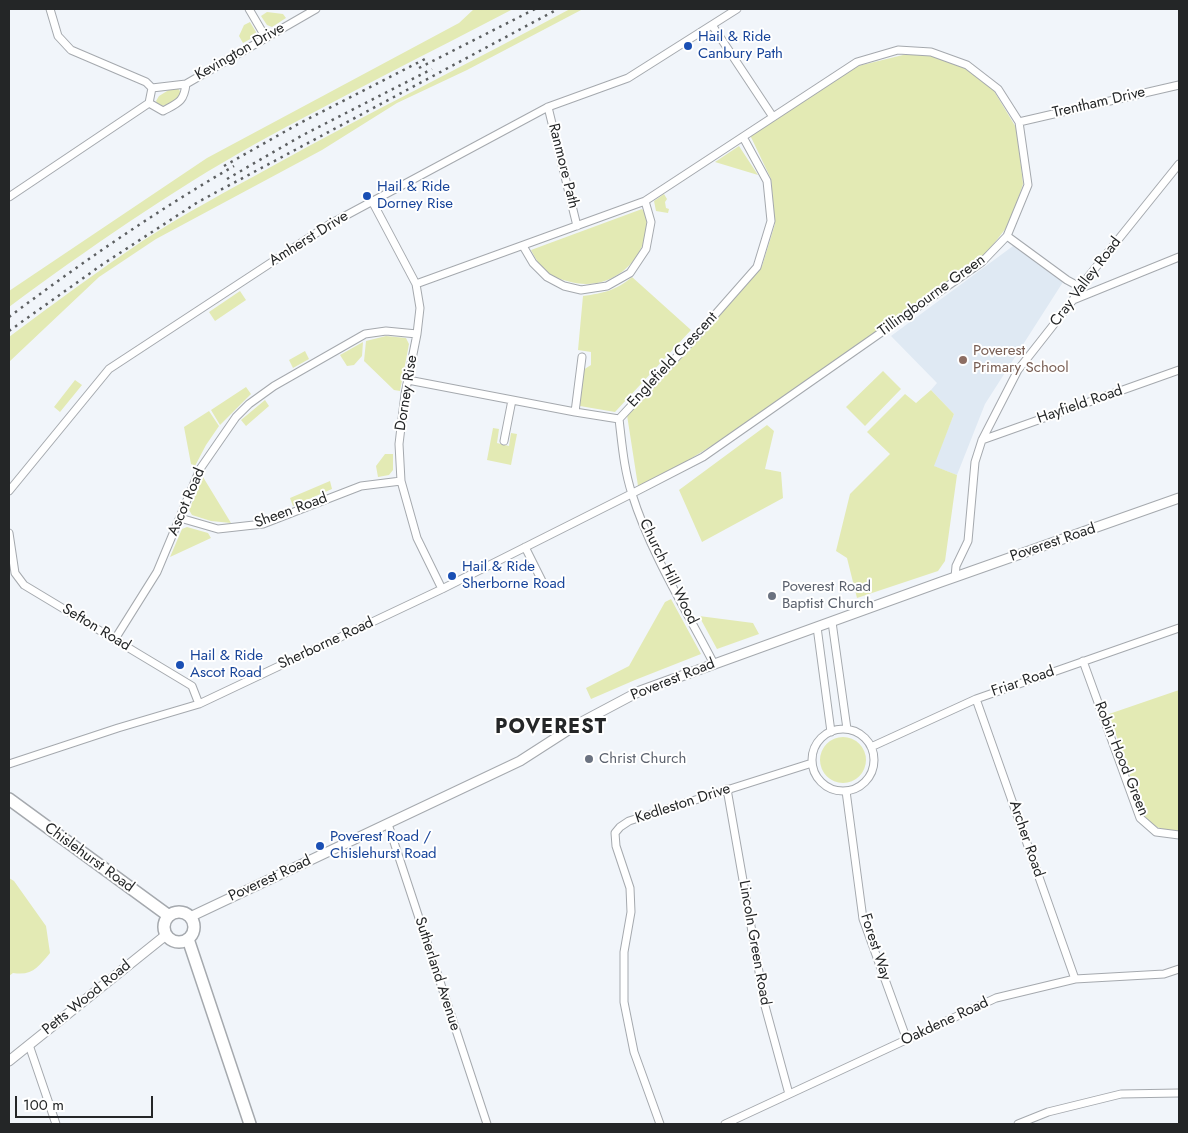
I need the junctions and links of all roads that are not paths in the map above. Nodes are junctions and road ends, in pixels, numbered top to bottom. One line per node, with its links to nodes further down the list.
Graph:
1 (50, 9): 9 (street)
2 (249, 9): 6 (street)
3 (316, 9): 6 (street, Kevington Drive)
4 (737, 9): 5 (street, Amherst Drive)
5 (712, 25): 11 (street, Amherst Drive); 12 (street)
6 (266, 38): 7 (street, Kevington Drive)
7 (186, 84): 9 (street); 10 (street, Kevington Drive)
8 (1179, 85): 13 (street, Trentham Drive)
9 (152, 88): 10 (street)
10 (149, 103): 16 (street)
11 (548, 107): 17 (street, Amherst Drive); 19 (street, Ranmore Path)
12 (773, 117): 13 (street, Tillingbourne Green); 14 (street, Tillingbourne Green)
13 (1019, 122): 20 (street, Tillingbourne Green)
14 (743, 137): 18 (street, Tillingbourne Green); 32 (street, Englefield Crescent)
15 (1179, 164): 24 (street, Cray Valley Road)
16 (9, 197)
17 (372, 201): 23 (street, Dorney Rise); 36 (street, Amherst Drive)
18 (645, 201): 19 (street, Tillingbourne Green); 21 (street)
19 (577, 226): 21 (street, Tillingbourne Green)
20 (1007, 236): 24 (street); 37 (street, Tillingbourne Green)
21 (523, 246): 23 (street, Tillingbourne Green)
22 (1179, 257): 25 (street)
23 (416, 284): 26 (street, Dorney Rise)
24 (1080, 287): 25 (street, Cray Valley Road)
25 (1073, 300): 33 (street, Cray Valley Road)
26 (418, 334): 29 (street, Dorney Rise); 39 (street, Ascot Road)
27 (582, 357): 31 (street)
28 (1179, 370): 33 (street, Hayfield Road)
29 (408, 380): 30 (street, Englefield Crescent); 35 (street, Dorney Rise)
30 (512, 400): 31 (street, Englefield Crescent); 34 (street)
31 (575, 412): 32 (street, Englefield Crescent)
32 (619, 419): 37 (street, Church Hill Wood)
33 (982, 440): 42 (street, Cray Valley Road)
34 (504, 441)
35 (401, 481): 39 (street, Sheen Road); 44 (street, Dorney Rise)
36 (9, 491)
37 (632, 494): 41 (street, Sherborne Road); 50 (street, Church Hill Wood)
38 (1179, 498): 42 (street, Poverest Road)
39 (180, 518): 48 (street, Ascot Road)
40 (9, 538): 48 (street, Sefton Road)
41 (525, 547): 43 (street); 44 (street, Sherborne Road)
42 (955, 577): 45 (street, Poverest Road)
43 (542, 581)
44 (442, 589): 52 (street, Sherborne Road)
45 (832, 622): 46 (street, Poverest Road); 53 (street)
46 (817, 627): 50 (street, Poverest Road); 54 (street)
47 (1179, 628): 49 (street, Friar Road)
48 (115, 639): 52 (street, Sefton Road)
49 (1083, 661): 51 (street, Friar Road); 62 (street, Robin Hood Green)
50 (714, 664): 61 (street, Poverest Road)
51 (976, 699): 55 (street, Friar Road); 68 (street, Archer Road)
52 (199, 704): 57 (street, Sherborne Road)
53 (846, 729): 54 (street); 55 (street)
54 (830, 732): 56 (street)
55 (871, 747): 59 (street)
56 (812, 763): 58 (street, Kedleston Drive); 59 (street)
57 (9, 764)
58 (727, 790): 73 (street, Lincoln Green Road); 77 (street, Kedleston Drive)
59 (846, 791): 69 (street, Forest Way)
60 (9, 799): 63 (main road, Chislehurst Road)
61 (388, 824): 64 (street, Poverest Road); 76 (street, Sutherland Avenue)
62 (1179, 835)
63 (169, 916): 64 (main road); 65 (main road)
64 (190, 917): 66 (main road)
65 (166, 935): 66 (main road); 70 (street, Petts Wood Road)
66 (188, 939): 75 (main road)
67 (1179, 969): 68 (street, Oakdene Road)
68 (1075, 979): 69 (street, Oakdene Road)
69 (907, 1040): 73 (street, Oakdene Road)
70 (29, 1045): 71 (street, Petts Wood Road); 74 (street)
71 (9, 1061)
72 (1179, 1093): 79 (street)
73 (789, 1094): 78 (street, Oakdene Road)
74 (56, 1124)
75 (250, 1124)
76 (486, 1124)
77 (660, 1124)
78 (725, 1124)
79 (1018, 1124)

